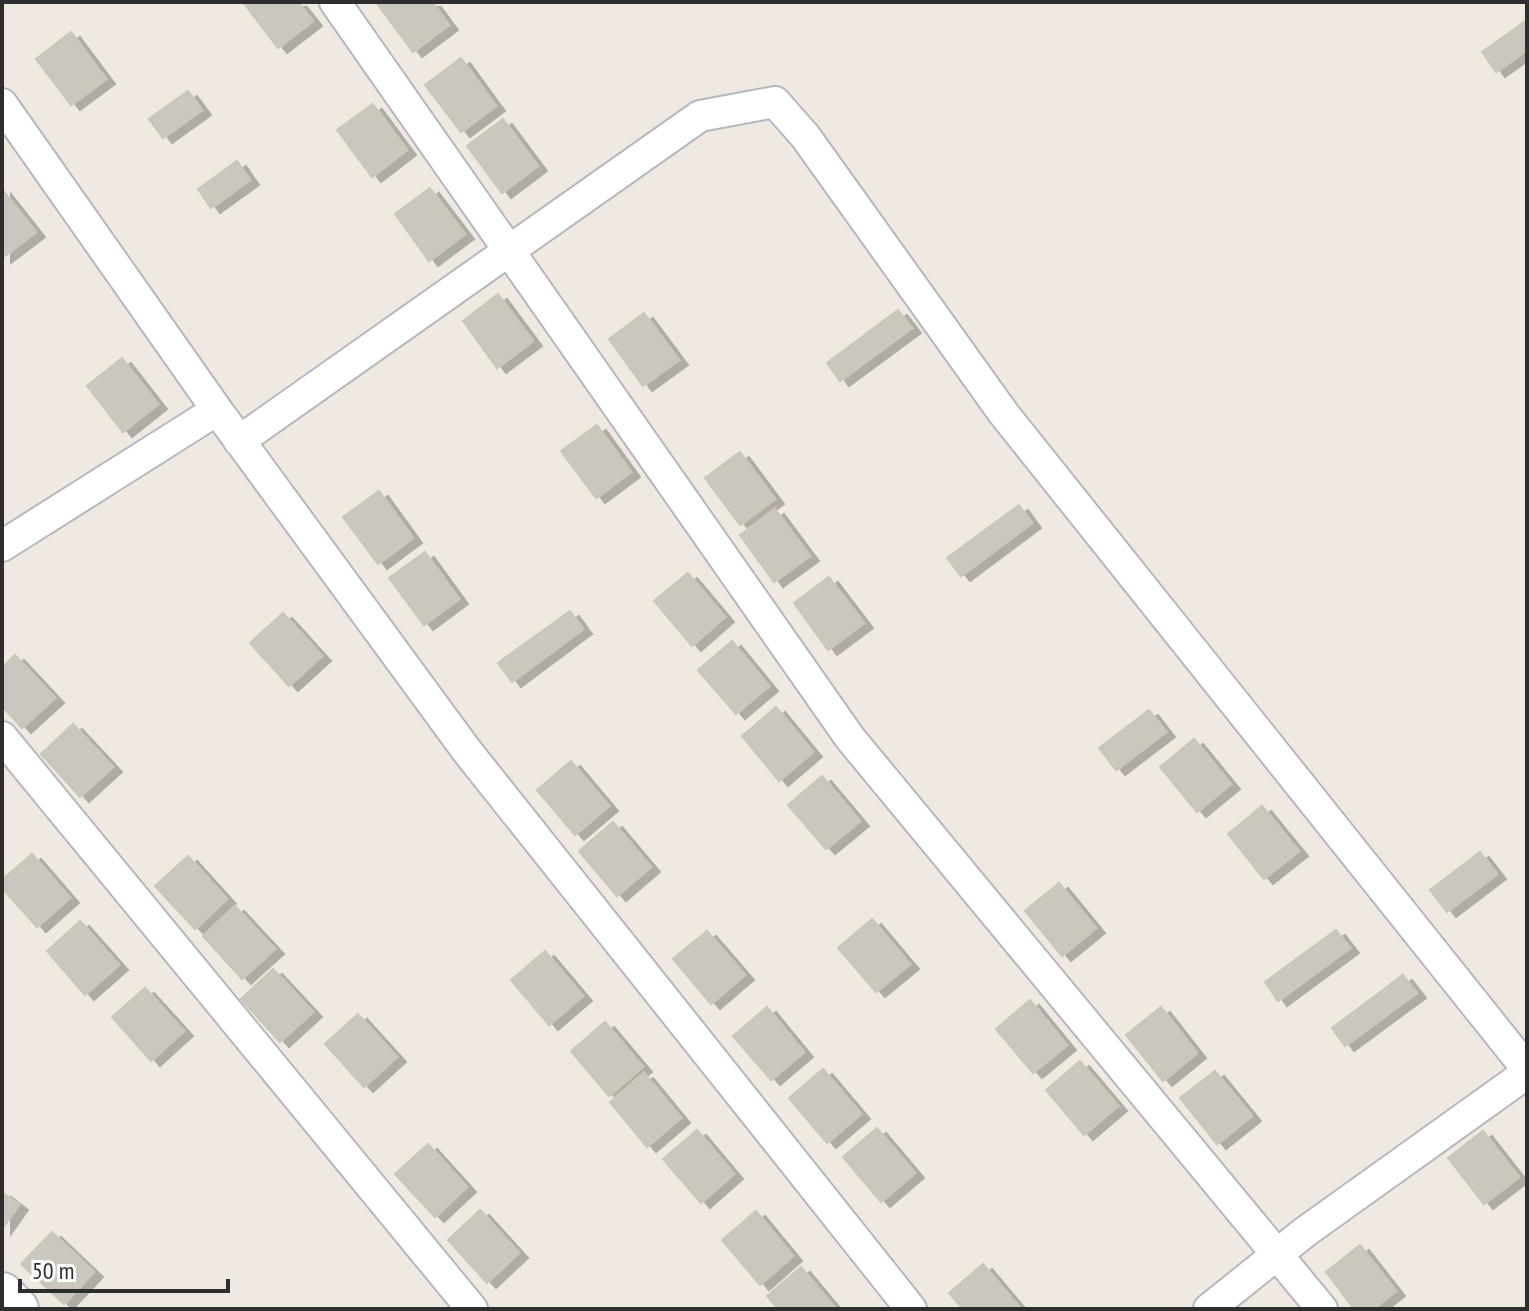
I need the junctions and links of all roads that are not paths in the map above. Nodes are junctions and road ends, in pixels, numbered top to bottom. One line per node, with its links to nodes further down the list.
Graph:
1 (335, 2): 3 (street)
2 (2, 104): 4 (street)
3 (511, 252): 5 (street); 8 (street); 9 (street)
4 (217, 410): 5 (street); 6 (street)
5 (239, 441): 13 (street)
6 (2, 546)
7 (2, 737): 12 (street)
8 (1527, 1071): 9 (street)
9 (1278, 1254): 14 (street); 15 (street)
10 (2, 1294): 11 (street)
11 (17, 1309)
12 (472, 1309)
13 (911, 1309)
14 (1209, 1309)
15 (1322, 1309)

